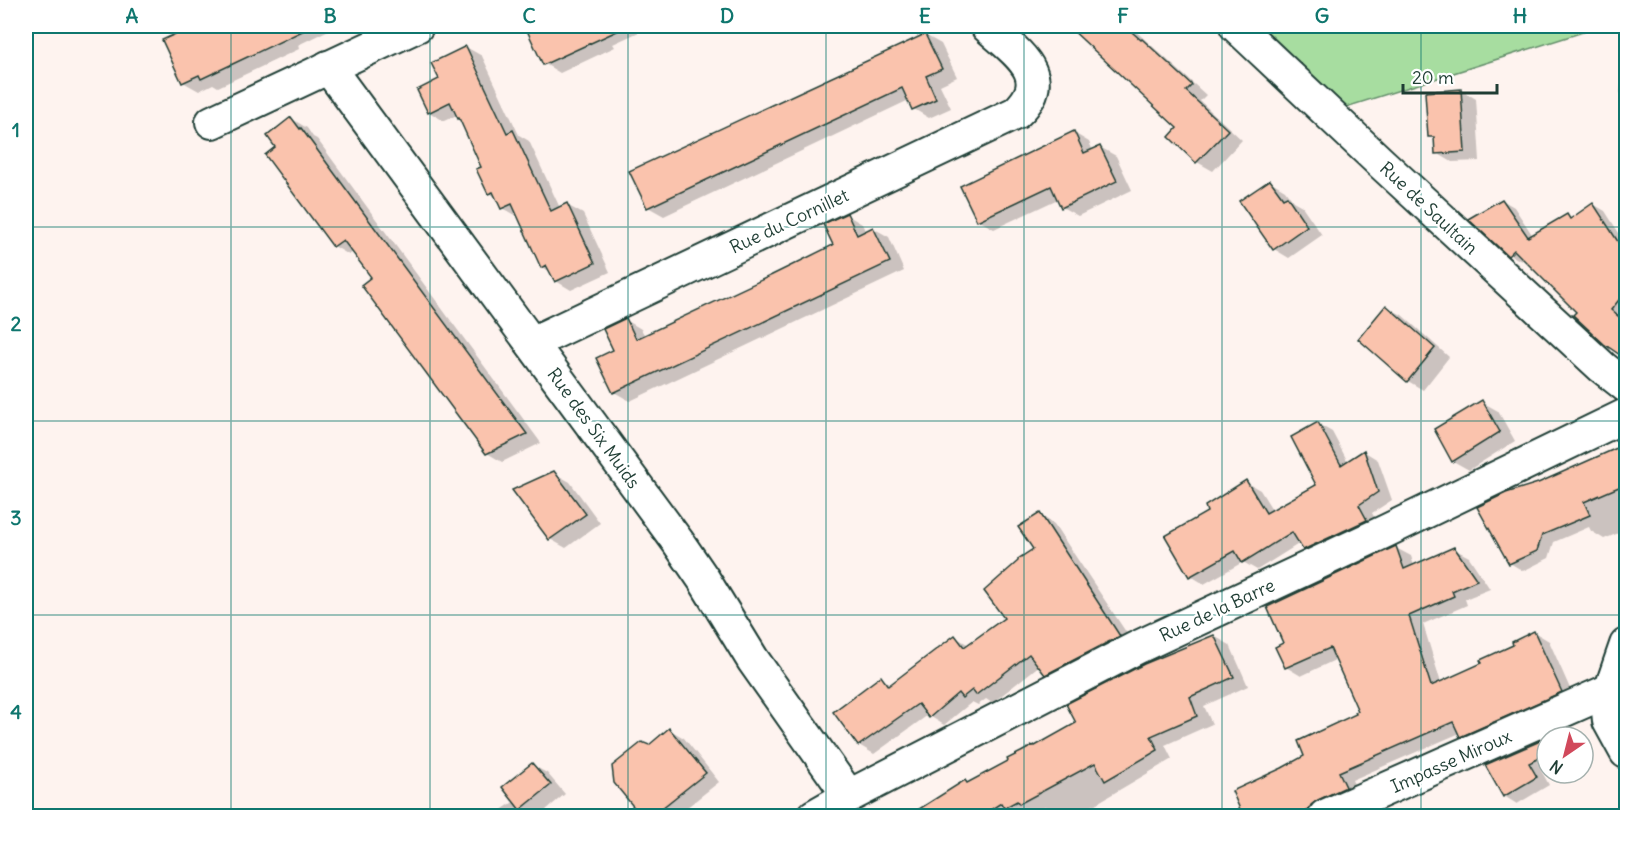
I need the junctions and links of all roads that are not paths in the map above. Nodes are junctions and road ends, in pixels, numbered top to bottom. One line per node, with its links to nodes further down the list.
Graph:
1 (417, 26): 4 (street)
2 (987, 26): 6 (street, Rue du Cornillet)
3 (1236, 26): 7 (street, Rue de Saultain)
4 (328, 68): 5 (street); 6 (street, Rue des Six Muids)
5 (212, 122)
6 (532, 343): 12 (street, Rue des Six Muids)
7 (1626, 387)
8 (1626, 415): 12 (street, Rue de la Barre)
9 (1626, 645): 10 (street)
10 (1610, 690): 11 (street); 14 (street, Impasse Miroux)
11 (1626, 752)
12 (849, 796): 13 (street, Rue de la Barre)
13 (814, 816)
14 (1325, 816)

